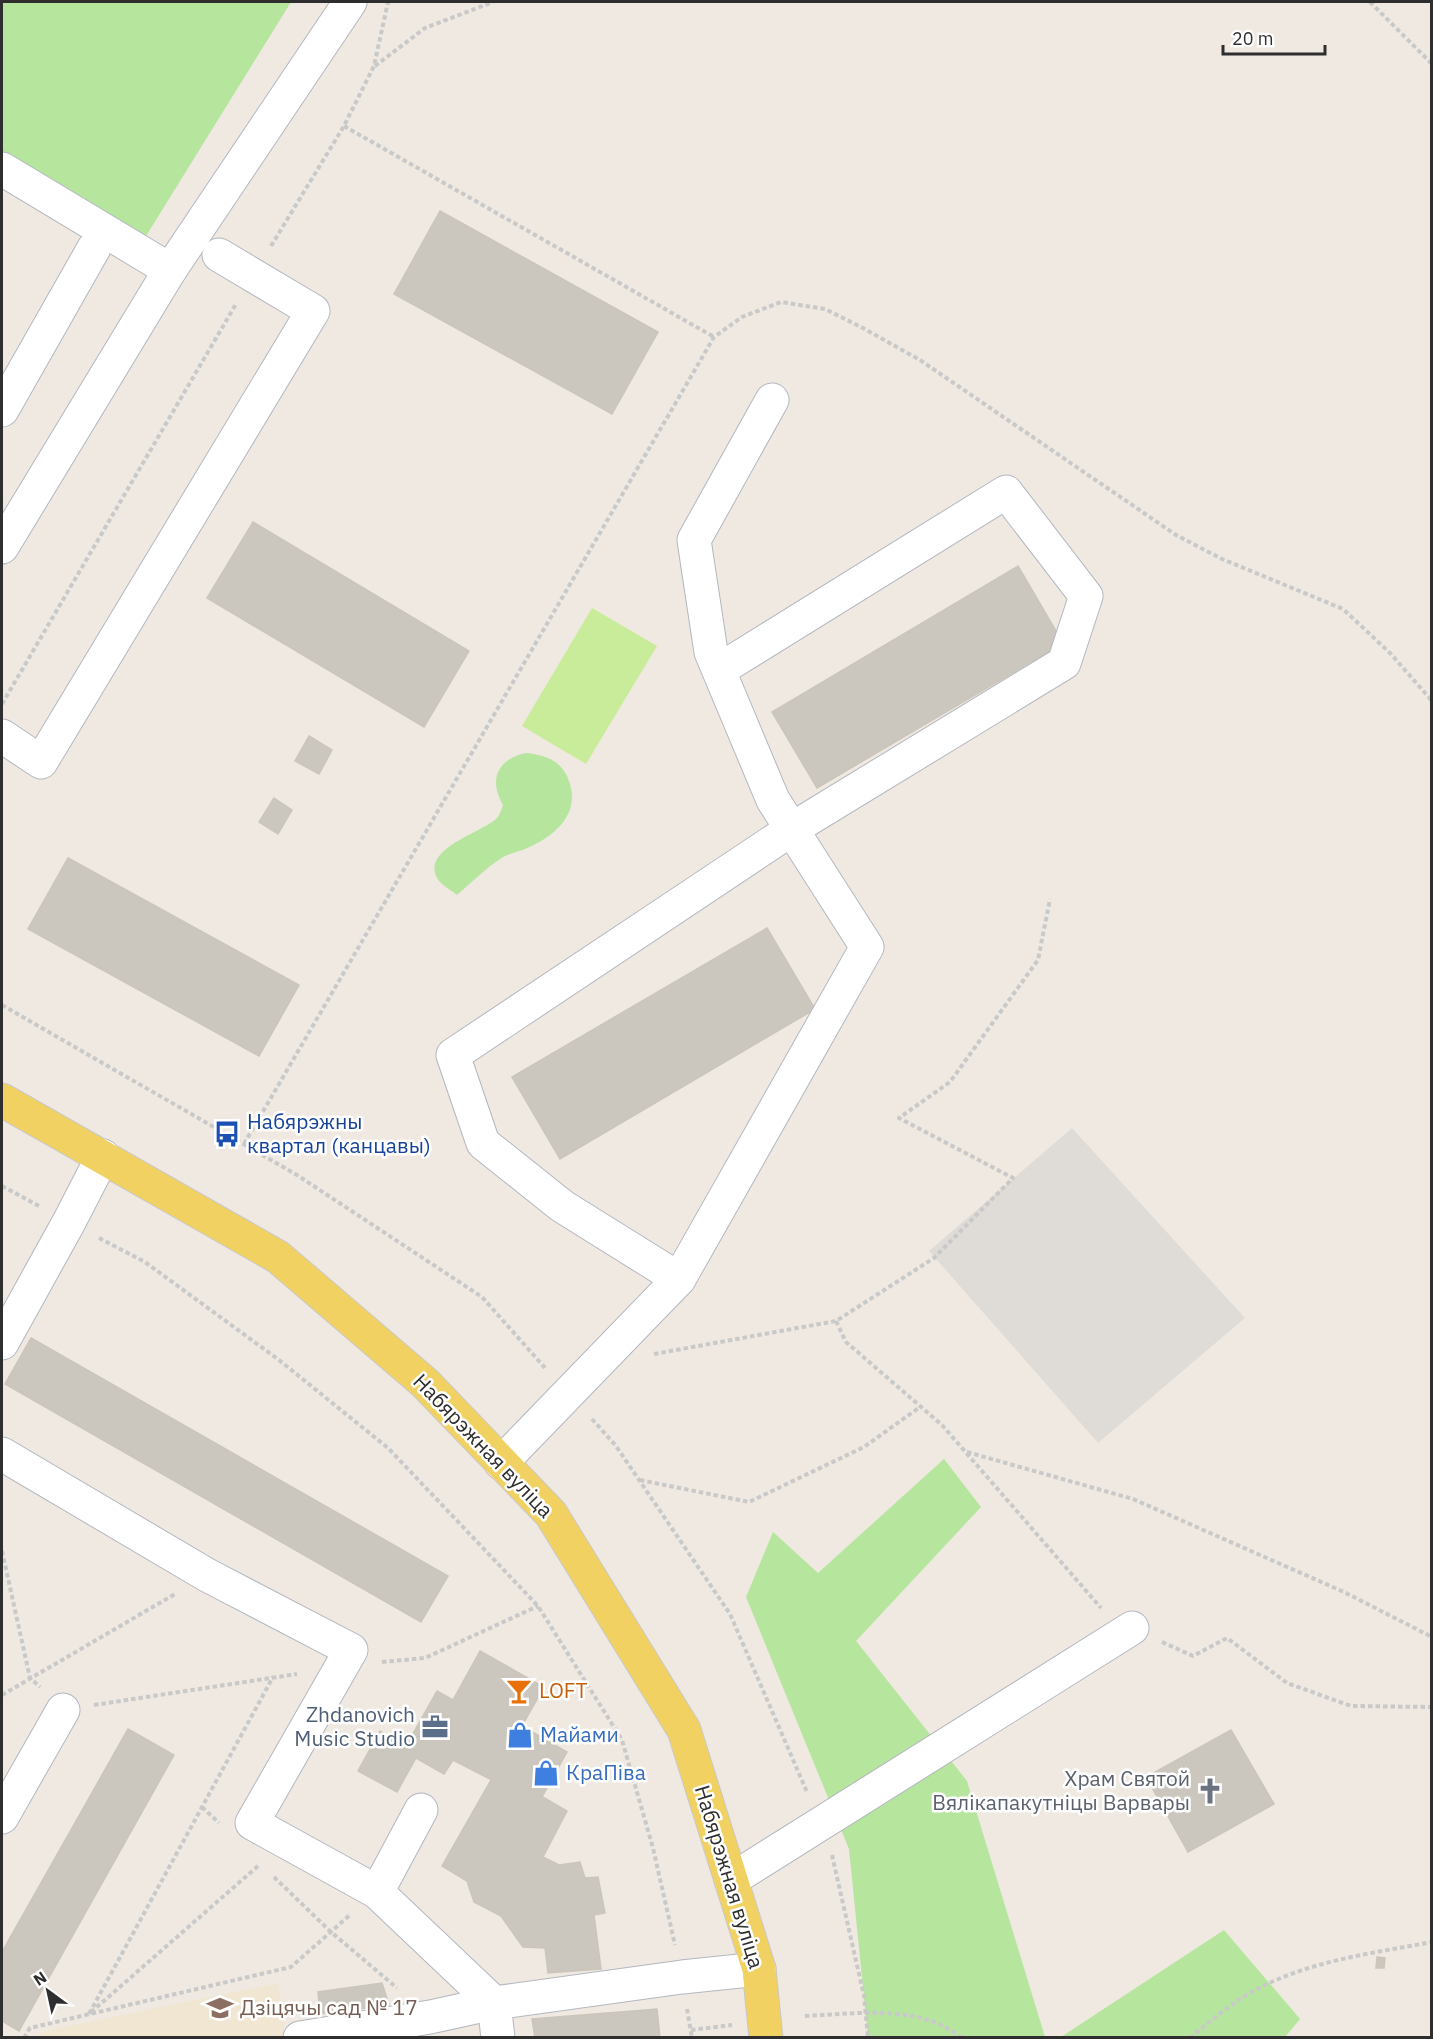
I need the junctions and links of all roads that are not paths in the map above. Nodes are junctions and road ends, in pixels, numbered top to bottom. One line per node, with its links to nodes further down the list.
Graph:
1 (350, 2): 6 (lane)
2 (2, 169): 6 (lane)
3 (2, 192): 4 (lane)
4 (94, 248): 6 (lane); 8 (lane)
5 (219, 255): 11 (lane)
6 (164, 279): 9 (lane)
7 (772, 400): 10 (lane)
8 (2, 410)
9 (2, 547)
10 (719, 670): 12 (lane); 12 (lane)
11 (2, 736)
12 (792, 829): 15 (lane); 15 (lane)
13 (2, 1100): 14 (main road, Набярэжная вуліца)
14 (103, 1156): 16 (lane); 18 (main road, Набярэжная вуліца)
15 (679, 1279): 18 (lane)
16 (2, 1343)
17 (2, 1454): 24 (lane)
18 (501, 1463): 23 (main road, Набярэжная вуліца)
19 (1132, 1628): 23 (lane)
20 (63, 1710): 22 (lane)
21 (421, 1810): 24 (lane)
22 (2, 1817)
23 (731, 1880): 25 (main road, Набярэжная вуліца)
24 (377, 1892): 26 (lane)
25 (759, 1969): 26 (lane); 27 (main road, Набярэжная вуліца)
26 (494, 2002): 28 (lane); 29 (lane)
27 (753, 2031)
28 (300, 2037)
29 (498, 2037)

